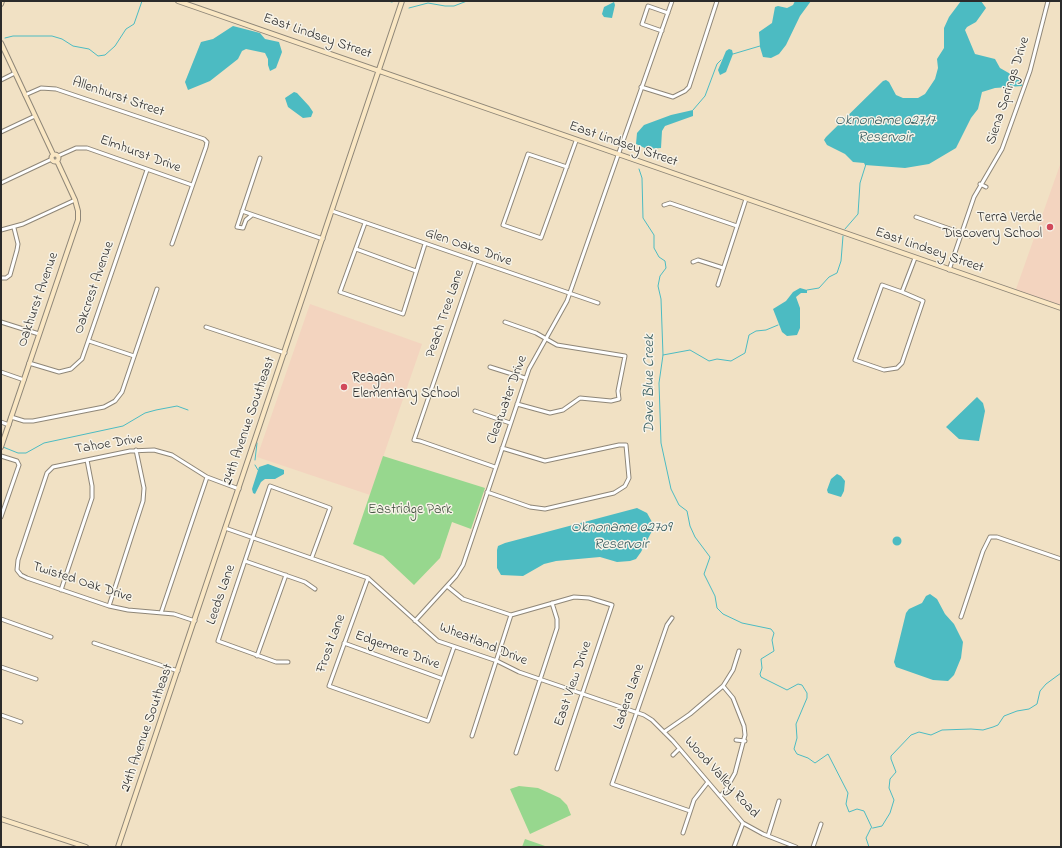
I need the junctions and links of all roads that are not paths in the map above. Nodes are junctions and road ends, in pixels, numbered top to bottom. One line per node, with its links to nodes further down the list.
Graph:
1 (178, 1): 9 (street, East Lindsey Street)
2 (402, 1): 9 (street, 24th Avenue Southeast)
3 (672, 1): 6 (street, Clearwater Drive)
4 (718, 1): 12 (street)
5 (1048, 1): 23 (street, Siena Springs Drive)
6 (668, 13): 7 (street, Clearwater Drive); 7 (street)
7 (662, 31): 12 (street, Clearwater Drive)
8 (1, 43): 10 (street, Oakhurst Avenue)
9 (379, 70): 16 (street, East Lindsey Street); 30 (street, 24th Avenue Southeast)
10 (15, 73): 11 (street); 13 (street, Oakhurst Avenue)
11 (1, 80)
12 (641, 87): 17 (street, Clearwater Drive)
13 (25, 95): 14 (street, Oakhurst Avenue); 24 (street, Allenhurst Street)
14 (35, 116): 15 (street); 18 (street, Oakhurst Avenue)
15 (1, 132)
16 (576, 141): 17 (street, East Lindsey Street); 20 (street)
17 (619, 156): 26 (street, East Lindsey Street); 53 (street, Clearwater Drive)
18 (55, 158): 21 (street, Elmhurst Drive); 22 (street, Elmhurst Drive); 27 (street, Oakhurst Avenue)
19 (260, 158): 29 (street)
20 (567, 167): 20 (street)
21 (147, 170): 24 (street, Elmhurst Drive); 61 (street, Oakcrest Avenue)
22 (1, 183)
23 (980, 184): 25 (street); 37 (street, Siena Springs Drive)
24 (192, 185): 40 (street)
25 (986, 187)
26 (746, 199): 34 (street); 43 (street, East Lindsey Street)
27 (75, 200): 35 (street); 59 (street, Oakhurst Avenue)
28 (664, 206): 34 (street)
29 (242, 211): 31 (street); 31 (street)
30 (332, 211): 33 (street, Glen Oaks Drive); 39 (street, 24th Avenue Southeast)
31 (252, 215): 39 (street)
32 (916, 217): 37 (street)
33 (365, 223): 41 (street, Glen Oaks Drive); 42 (street)
34 (737, 226): 46 (street)
35 (14, 228): 36 (street); 49 (street)
36 (1, 230)
37 (962, 233): 38 (street); 48 (street, Siena Springs Drive)
38 (970, 236)
39 (323, 238): 62 (street, 24th Avenue Southeast)
40 (172, 244)
41 (425, 244): 44 (street, Glen Oaks Drive); 47 (street)
42 (356, 249): 47 (street); 47 (street)
43 (915, 258): 48 (street, East Lindsey Street); 52 (street)
44 (475, 262): 53 (street, Glen Oaks Drive); 80 (street, Peach Tree Lane)
45 (694, 262): 46 (street)
46 (723, 268): 50 (street)
47 (416, 270)
48 (949, 270): 55 (street, East Lindsey Street)
49 (1, 278)
50 (718, 285)
51 (157, 289): 63 (street)
52 (902, 292): 52 (street)
53 (570, 294): 54 (street, Glen Oaks Drive); 60 (street, Clearwater Drive)
54 (598, 303)
55 (1061, 308)
56 (1, 322): 59 (street)
57 (505, 322): 60 (street)
58 (206, 327): 62 (street)
59 (39, 334): 64 (street, Oakhurst Avenue)
60 (546, 339): 67 (street, Clearwater Drive); 69 (street)
61 (88, 340): 63 (street); 64 (street, Oakcrest Avenue)
62 (285, 353): 82 (street, 24th Avenue Southeast)
63 (134, 356): 71 (street)
64 (30, 363): 68 (street, Oakhurst Avenue)
65 (490, 367): 67 (street)
66 (1, 372): 68 (street)
67 (525, 378): 69 (street, Clearwater Drive)
68 (24, 380): 71 (street, Oakhurst Avenue)
69 (517, 404): 73 (street, Clearwater Drive)
70 (475, 411): 73 (street)
71 (12, 417): 74 (street, Oakhurst Avenue)
72 (1, 422): 74 (street)
73 (510, 423): 76 (street, Clearwater Drive)
74 (9, 425): 75 (street, Oakhurst Avenue)
75 (1, 446)
76 (502, 448): 80 (street, Clearwater Drive); 83 (street)
77 (136, 450): 79 (street, Tahoe Drive); 81 (street, Tahoe Drive); 97 (street)
78 (1, 456): 84 (street)
79 (87, 460): 90 (street, Tahoe Drive); 95 (street)
80 (495, 467): 83 (street, Clearwater Drive)
81 (207, 477): 82 (street, Tahoe Drive); 98 (street)
82 (239, 489): 85 (street, 24th Avenue Southeast)
83 (487, 492): 93 (street, Clearwater Drive)
84 (1, 518)
85 (225, 528): 86 (street, Wheatland Drive); 103 (street, 24th Avenue Southeast)
86 (253, 536): 87 (street, Wheatland Drive); 87 (street, Leeds Lane); 89 (street, Leeds Lane)
87 (312, 557): 92 (street, Wheatland Drive)
88 (1061, 559): 100 (street)
89 (245, 561): 91 (street); 110 (street, Leeds Lane)
90 (17, 564): 95 (street, Twisted Oak Drive)
91 (286, 575): 94 (street); 110 (street)
92 (368, 578): 104 (street, Wheatland Drive); 107 (street, Frost Lane)
93 (447, 586): 99 (street); 104 (street, Clearwater Drive)
94 (315, 589)
95 (61, 590): 97 (street, Twisted Oak Drive)
96 (552, 603): 99 (street); 117 (street); 119 (street, East View Drive)
97 (109, 606): 98 (street, Twisted Oak Drive)
98 (161, 613): 103 (street, Twisted Oak Drive)
99 (511, 615): 111 (street)
100 (961, 617)
101 (672, 618): 120 (street, Ladera Lane)
102 (1, 619): 105 (street)
103 (195, 621): 114 (street, 24th Avenue Southeast)
104 (415, 621): 108 (street, Wheatland Drive)
105 (51, 637)
106 (94, 643): 114 (street)
107 (344, 644): 116 (street, Edgemere Drive); 116 (street, Frost Lane)
108 (454, 647): 111 (street, Wheatland Drive); 116 (street)
109 (739, 651): 118 (street)
110 (257, 656): 112 (street, Leeds Lane)
111 (497, 661): 117 (street, Wheatland Drive); 124 (street)
112 (288, 662)
113 (1, 667): 115 (street)
114 (178, 671): 141 (street, 24th Avenue Southeast)
115 (36, 679)
116 (443, 679)
117 (540, 680): 119 (street, Wheatland Drive); 128 (street)
118 (723, 686): 123 (street); 126 (street)
119 (582, 694): 120 (street, Wheatland Drive); 130 (street, East View Drive)
120 (637, 712): 123 (street, Wood Valley Road); 134 (street, Ladera Lane)
121 (1, 715): 122 (street)
122 (21, 722)
123 (664, 732): 127 (street, Wood Valley Road)
124 (472, 736)
125 (736, 740): 126 (street)
126 (745, 741): 132 (street)
127 (679, 749): 129 (street); 131 (street, Wood Valley Road)
128 (516, 753)
129 (673, 755)
130 (557, 769)
131 (708, 782): 132 (street, Wood Valley Road); 134 (street)
132 (720, 796): 136 (street, Wood Valley Road)
133 (779, 801): 139 (street)
134 (690, 811): 138 (street)
135 (1, 819): 140 (street)
136 (743, 823): 139 (street, Wood Valley Road); 142 (street)
137 (821, 824): 144 (street)
138 (683, 833)
139 (768, 836): 143 (street, Wood Valley Road)
140 (86, 847)
141 (118, 847)
142 (734, 847)
143 (796, 847)
144 (813, 847)

